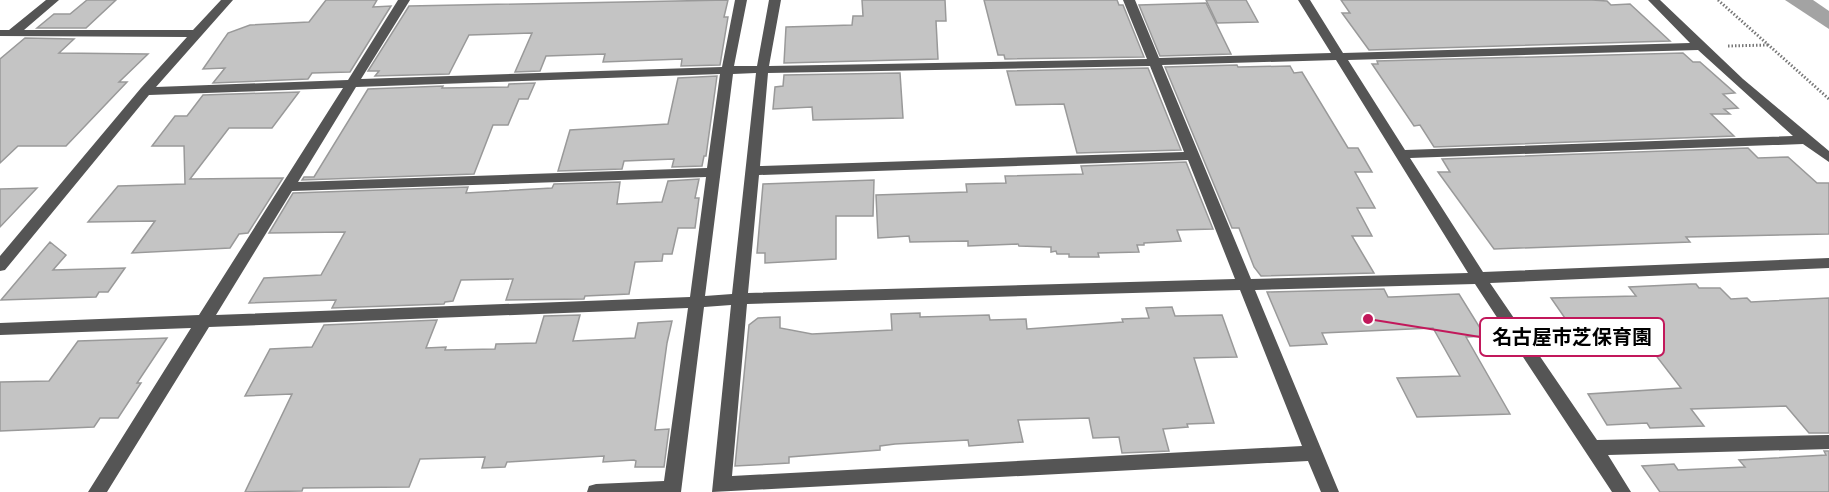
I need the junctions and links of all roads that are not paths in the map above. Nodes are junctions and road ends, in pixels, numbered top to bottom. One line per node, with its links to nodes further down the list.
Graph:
1 (53, 0): 9 (street)
2 (227, 0): 10 (street)
3 (404, 0): 17 (street)
4 (741, 0): 15 (street)
5 (775, 0): 16 (street)
6 (1129, 0): 14 (street)
7 (1304, 0): 13 (street)
8 (1654, 0): 12 (street)
9 (6, 33): 10 (street); 11 (street)
10 (198, 34): 18 (street)
11 (0, 43)
12 (1700, 46): 13 (street); 19 (street)
13 (1340, 56): 14 (street); 20 (street)
14 (1155, 62): 16 (street); 21 (street)
15 (727, 70): 16 (street); 17 (street); 24 (street)
16 (762, 70): 23 (street)
17 (353, 82): 18 (street); 25 (street)
18 (145, 92): 27 (street)
19 (1806, 140): 20 (street); 22 (street)
20 (1400, 154): 28 (street)
21 (1193, 156): 23 (street); 29 (street)
22 (1829, 158)
23 (752, 171): 30 (street)
24 (714, 172): 25 (street); 31 (street)
25 (287, 187): 32 (street)
26 (1829, 263): 28 (street)
27 (0, 266)
28 (1479, 278): 29 (street); 35 (street)
29 (1246, 285): 30 (street); 36 (street)
30 (740, 299): 31 (street); 37 (street)
31 (697, 302): 32 (street); 38 (street)
32 (204, 321): 33 (street); 39 (street)
33 (0, 329)
34 (1829, 442): 35 (street)
35 (1593, 448): 42 (street)
36 (1314, 453): 37 (street); 41 (street)
37 (721, 489)
38 (672, 490): 40 (street)
39 (97, 492)
40 (596, 492)
41 (1330, 492)
42 (1622, 492)

